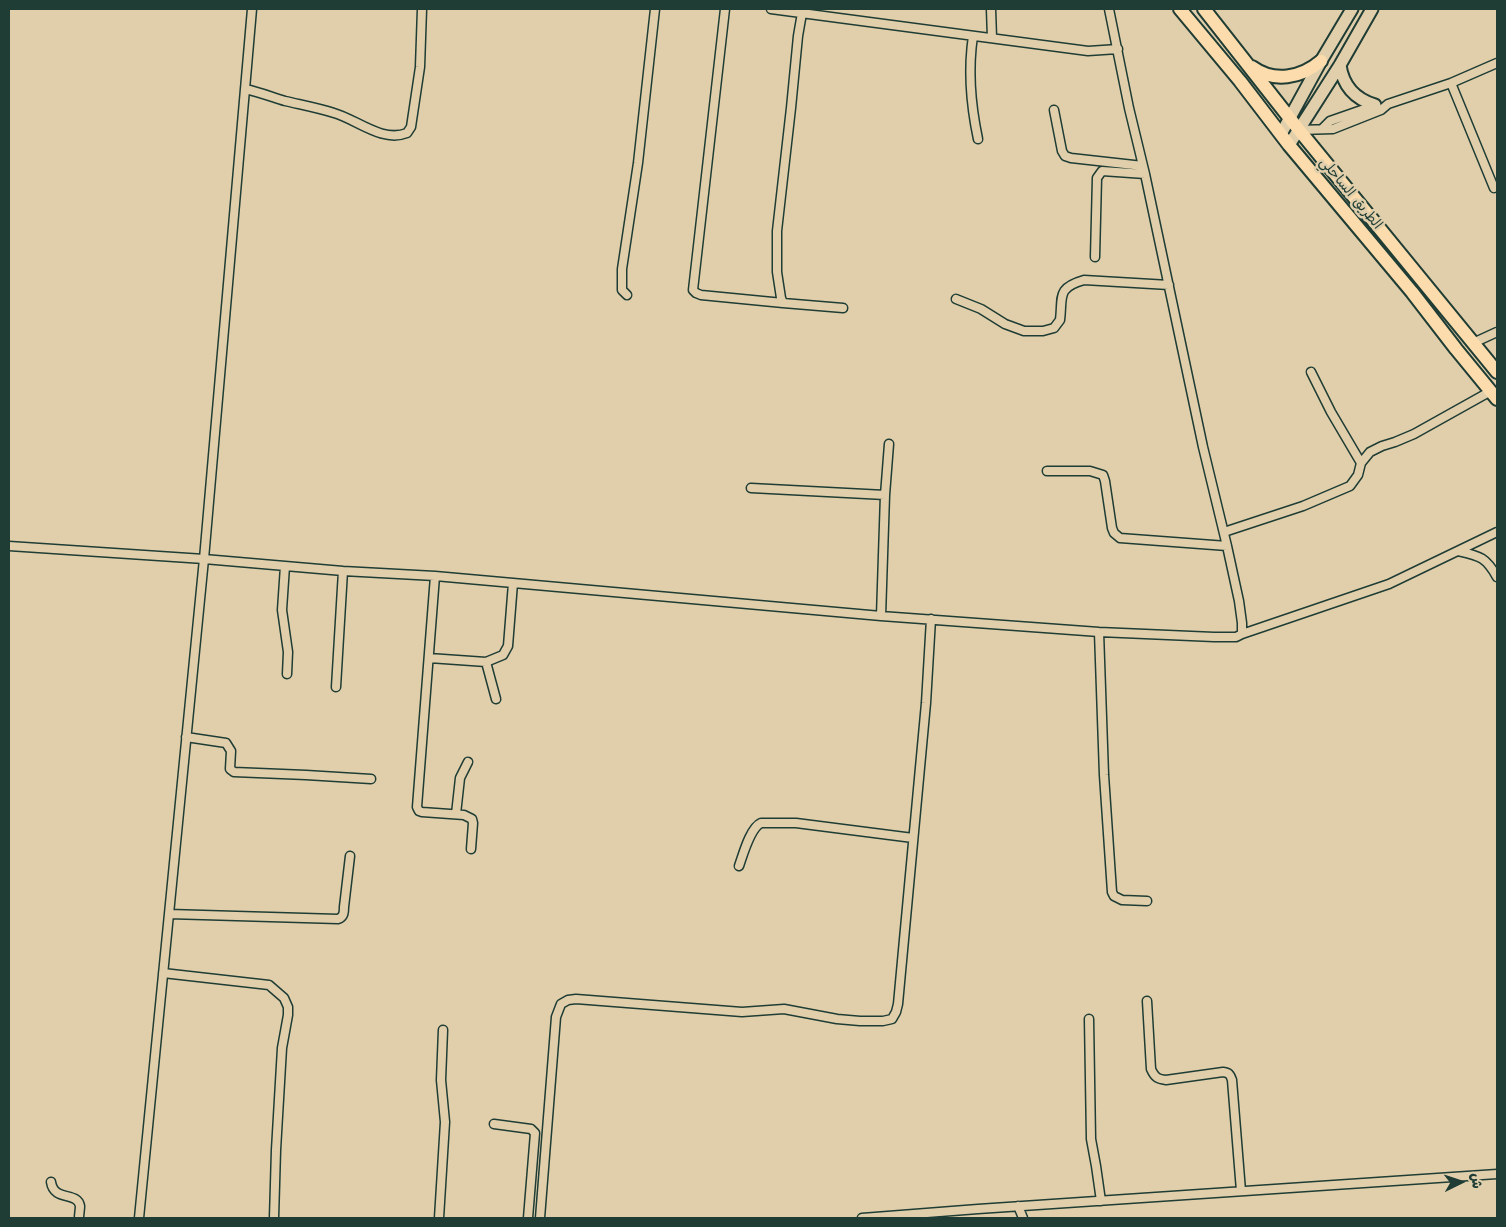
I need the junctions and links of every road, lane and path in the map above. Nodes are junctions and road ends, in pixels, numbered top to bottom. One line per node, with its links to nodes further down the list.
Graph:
1 (252, 9): 22 (street)
2 (422, 9): 22 (street)
3 (655, 9): 36 (street)
4 (725, 9): 38 (street)
5 (771, 9): 13 (street)
6 (991, 9): 15 (street)
7 (1109, 9): 16 (street)
8 (1180, 9): 29 (highway, الطريق الساحلي)
9 (1204, 9): 19 (highway, الطريق الساحلي)
10 (1352, 9): 17 (main road)
11 (1372, 9): 20 (main road)
12 (815, 12): 13 (street); 14 (street)
13 (802, 13): 38 (street)
14 (973, 36): 15 (street); 30 (street)
15 (992, 38): 16 (street)
16 (1118, 49): 32 (street)
17 (1321, 61): 19 (highway); 26 (main road)
18 (1497, 63): 21 (street)
19 (1248, 64): 26 (highway, الطريق الساحلي)
20 (1340, 65): 24 (main road); 28 (main road)
21 (1451, 83): 23 (street); 33 (street)
22 (245, 89): 55 (street)
23 (1388, 104): 24 (street); 27 (street)
24 (1375, 105): 27 (street)
25 (1054, 110): 32 (street)
26 (1290, 117): 28 (highway, الطريق الساحلي); 29 (main road)
27 (1322, 129): 28 (street)
28 (1299, 130): 31 (main road); 41 (highway, الطريق الساحلي)
29 (1281, 134): 31 (highway, الطريق الساحلي)
30 (978, 139)
31 (1289, 145): 44 (highway, الطريق الساحلي)
32 (1144, 170): 34 (street); 35 (street)
33 (1494, 188)
34 (1095, 257)
35 (1168, 285): 37 (street); 50 (street)
36 (627, 295)
37 (956, 299)
38 (783, 303): 39 (street)
39 (842, 308)
40 (1497, 332): 41 (street)
41 (1473, 343): 43 (highway, الطريق الساحلي)
42 (1311, 372): 46 (street)
43 (1497, 372)
44 (1494, 395): 46 (street)
45 (889, 444): 49 (street)
46 (1361, 463): 50 (street)
47 (1047, 471): 53 (street)
48 (751, 488): 49 (street)
49 (885, 495): 61 (street)
50 (1224, 532): 53 (street)
51 (1497, 532): 54 (street)
52 (9, 546): 55 (street)
53 (1228, 546): 64 (street)
54 (1458, 551): 59 (street); 64 (street)
55 (204, 560): 56 (street); 70 (street)
56 (285, 566): 57 (street); 67 (street)
57 (343, 571): 58 (street); 68 (street)
58 (435, 576): 60 (street); 65 (street)
59 (1497, 577)
60 (513, 583): 61 (street); 66 (street)
61 (881, 616): 62 (street)
62 (931, 619): 63 (street); 74 (street)
63 (1099, 632): 64 (street); 78 (street)
64 (1242, 634)
65 (429, 658): 66 (street); 73 (street)
66 (486, 662): 69 (street)
67 (287, 674)
68 (336, 686)
69 (496, 699)
70 (186, 737): 72 (street); 79 (street)
71 (468, 762): 73 (street)
72 (371, 779)
73 (456, 814): 75 (street)
74 (913, 838): 77 (street); 95 (street)
75 (471, 849)
76 (350, 856): 79 (street)
77 (739, 866)
78 (1147, 900)
79 (169, 914): 80 (street)
80 (163, 973): 91 (street); 92 (street)
81 (1147, 1001): 87 (street)
82 (1088, 1019): 88 (street)
83 (443, 1030): 93 (street)
84 (494, 1124): 94 (street)
85 (1497, 1174): 87 (street)
86 (51, 1182): 90 (street)
87 (1241, 1191): 88 (street)
88 (1101, 1200): 89 (street)
89 (1018, 1206): 96 (street); 97 (street)
90 (79, 1218)
91 (139, 1218)
92 (274, 1218)
93 (438, 1218)
94 (528, 1218)
95 (540, 1218)
96 (862, 1218)
97 (1023, 1218)

